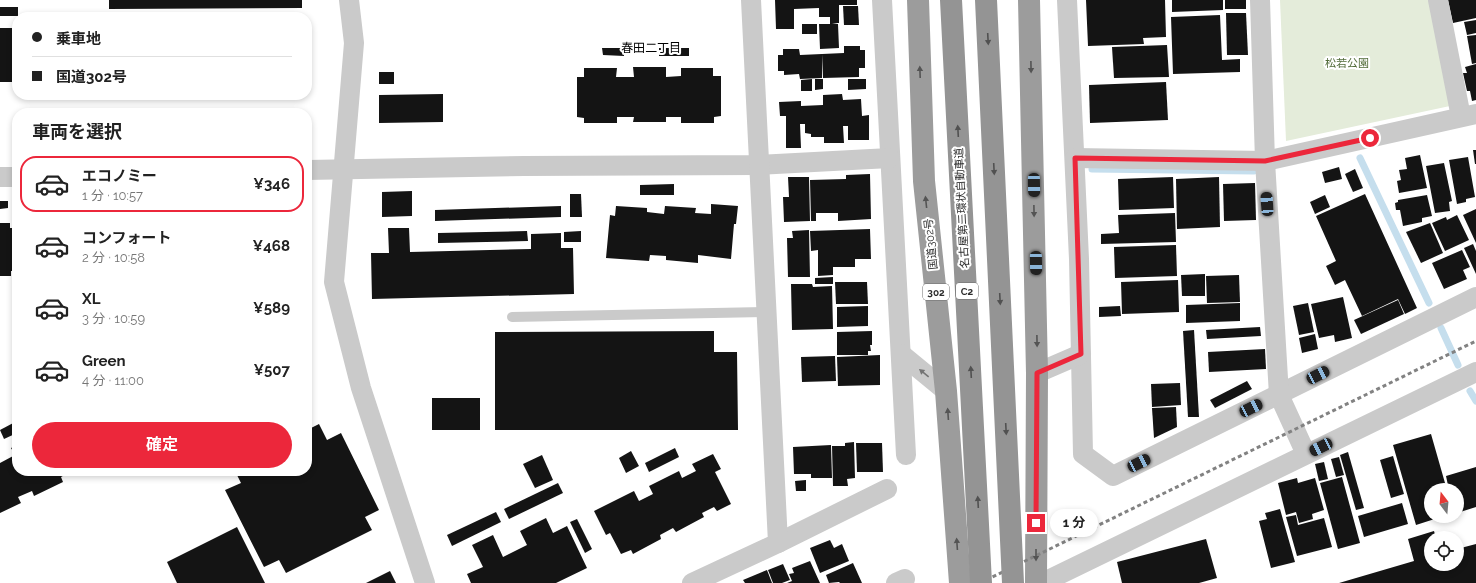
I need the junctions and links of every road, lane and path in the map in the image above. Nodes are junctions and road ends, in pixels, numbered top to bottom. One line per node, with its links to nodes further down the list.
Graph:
1 (349, 0): 16 (street)
2 (751, 0): 15 (street)
3 (882, 0): 12 (street)
4 (918, 0): 27 (highway, 国道302号 / 302, one-way to 4)
5 (951, 0): 36 (highway, 名古屋第二環状自動車道 / C2, one-way to 5, bridge)
6 (986, 0): 37 (highway, one-way to 37, bridge)
7 (1029, 0): 26 (highway, one-way to 26)
8 (1067, 0): 13 (street)
9 (1260, 0): 14 (street)
10 (1438, 0): 11 (street)
11 (1469, 116): 14 (street)
12 (890, 158): 15 (street); 23 (street)
13 (1075, 158): 14 (street); 24 (street)
14 (1265, 161): 28 (street)
15 (758, 165): 16 (street); 21 (street)
16 (343, 169): 17 (street); 33 (street)
17 (312, 170)
18 (0, 177): 19 (street)
19 (12, 177)
20 (1476, 297): 28 (street)
21 (766, 312): 22 (lane); 32 (street)
22 (512, 317)
23 (901, 354): 27 (street, one-way to 23); 30 (street)
24 (1081, 354): 26 (street); 28 (street)
25 (1476, 372): 29 (street)
26 (1037, 373): 38 (highway, one-way to 38)
27 (946, 391): 35 (highway, 国道302号 / 302, one-way to 27)
28 (1278, 395): 29 (street)
29 (1306, 454): 39 (street)
30 (906, 455)
31 (887, 489): 32 (street)
32 (778, 543): 34 (street)
33 (425, 583)
34 (692, 583)
35 (960, 583)
36 (981, 583)
37 (1013, 583)
38 (1036, 583)
39 (1042, 583)

